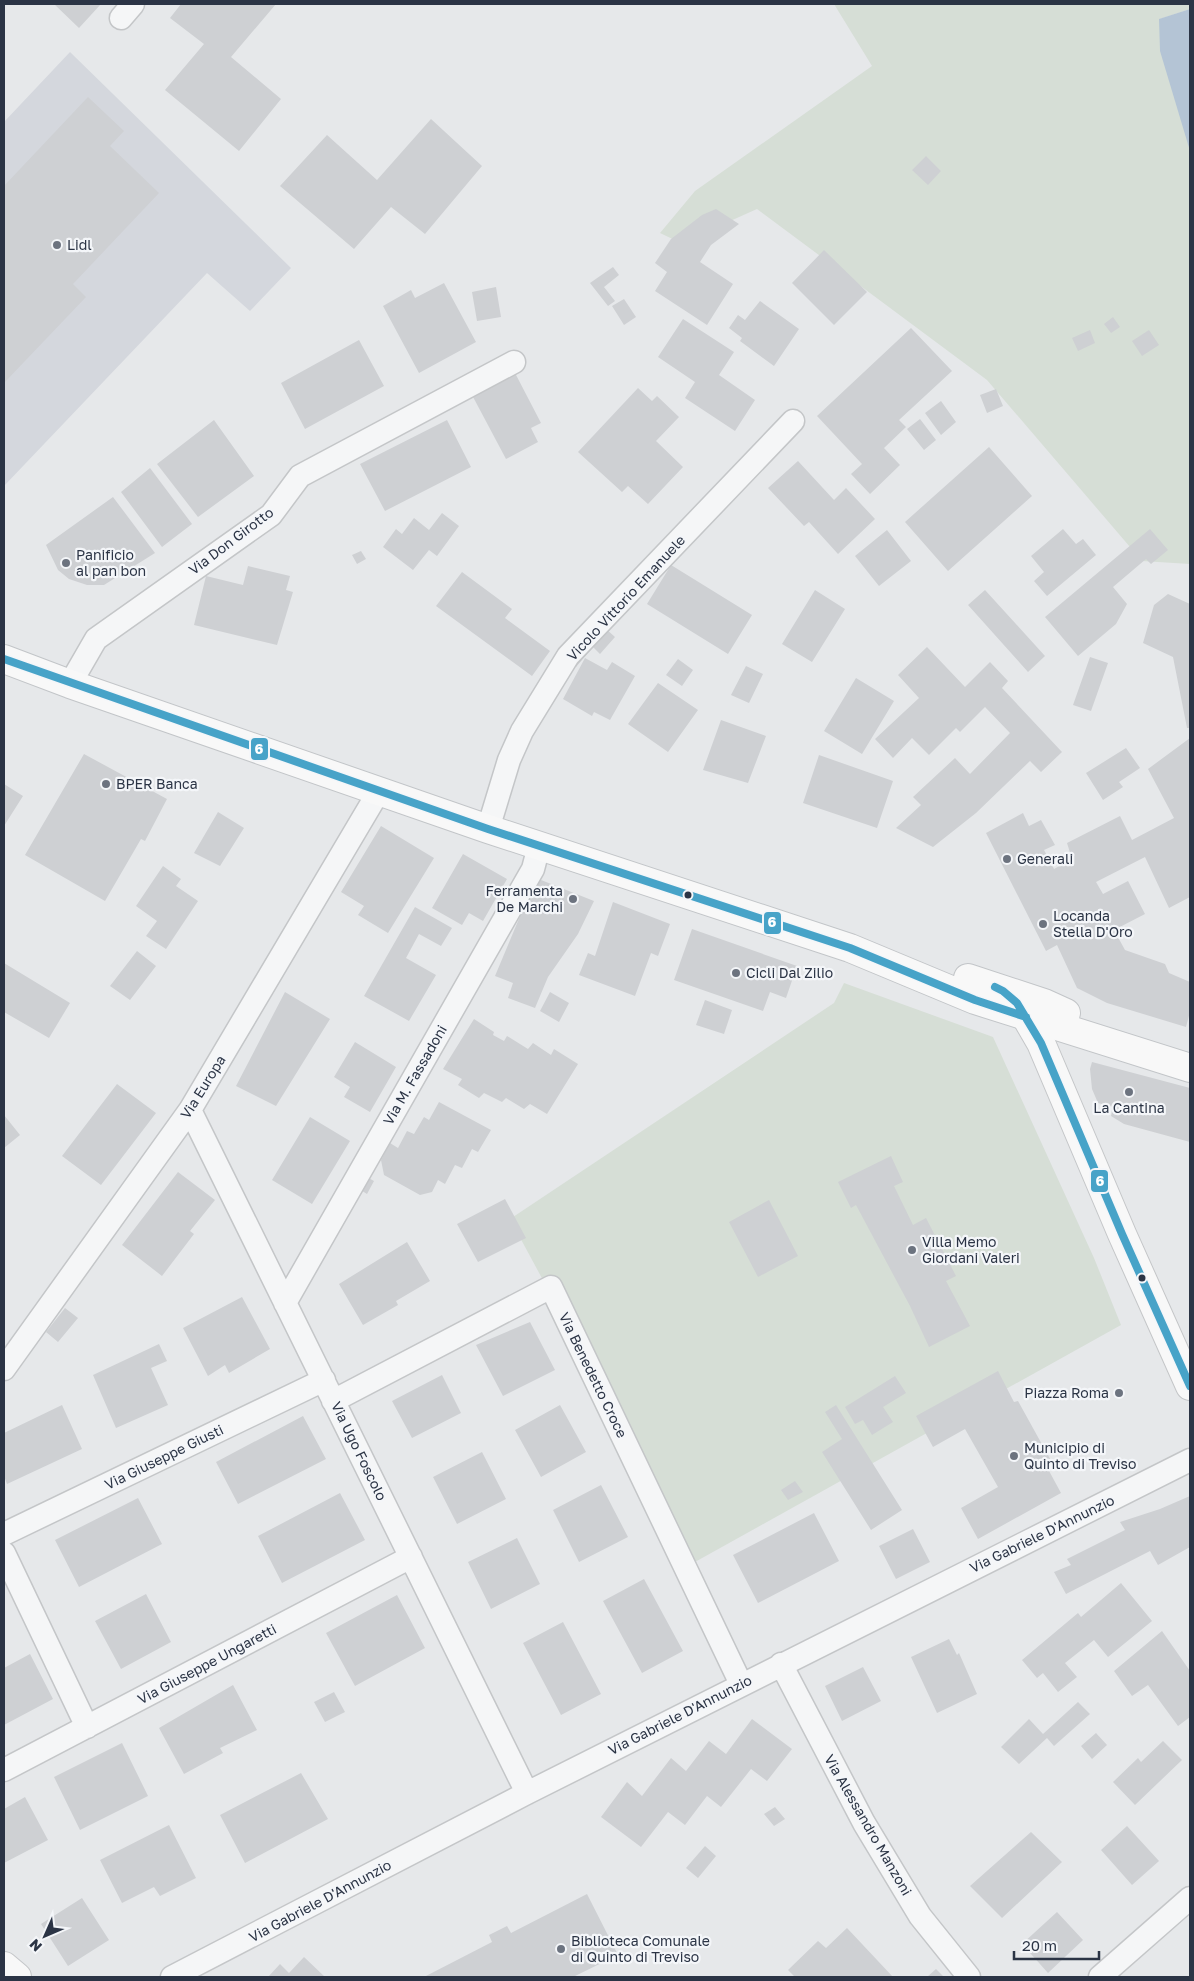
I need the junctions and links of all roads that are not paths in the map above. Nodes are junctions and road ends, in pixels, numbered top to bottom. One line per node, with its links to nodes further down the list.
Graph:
1 (514, 362): 4 (street, Via Don Girotto)
2 (794, 421): 6 (street, Vicolo Vittorio Emanuele)
3 (4, 658): 4 (main road)
4 (70, 684): 5 (main road)
5 (379, 791): 6 (main road); 11 (street, Via Europa)
6 (488, 829): 7 (main road)
7 (539, 846): 8 (main road); 12 (street, Via M. Fassadoni)
8 (895, 966): 9 (main road); 10 (main road)
9 (1026, 1017): 10 (main road); 15 (main road)
10 (1180, 1065)
11 (190, 1110): 12 (street, Via Ugo Foscolo); 13 (street, Via Europa)
12 (285, 1303): 14 (street, Via Ugo Foscolo)
13 (4, 1369)
14 (324, 1380): 16 (street, Via Ugo Foscolo); 18 (street, Via Giuseppe Giusti)
15 (1190, 1386)
16 (334, 1401): 20 (street, Via Ugo Foscolo); 22 (street, Via Benedetto Croce)
17 (1190, 1460): 21 (street, Via Gabriele D'Annunzio)
18 (4, 1534)
19 (4, 1552): 23 (street)
20 (411, 1557): 23 (street, Via Giuseppe Ungaretti); 25 (street, Via Ugo Foscolo)
21 (781, 1664): 22 (street, Via Gabriele D'Annunzio); 30 (street, Via Alessandro Manzoni)
22 (741, 1684): 25 (street, Via Gabriele D'Annunzio)
23 (87, 1727): 24 (street, Via Giuseppe Ungaretti)
24 (4, 1770)
25 (527, 1793): 29 (street, Via Gabriele D'Annunzio)
26 (1190, 1898): 31 (street)
27 (4, 1966): 28 (main road)
28 (17, 1977)
29 (172, 1977)
30 (969, 1977)
31 (1100, 1977)

